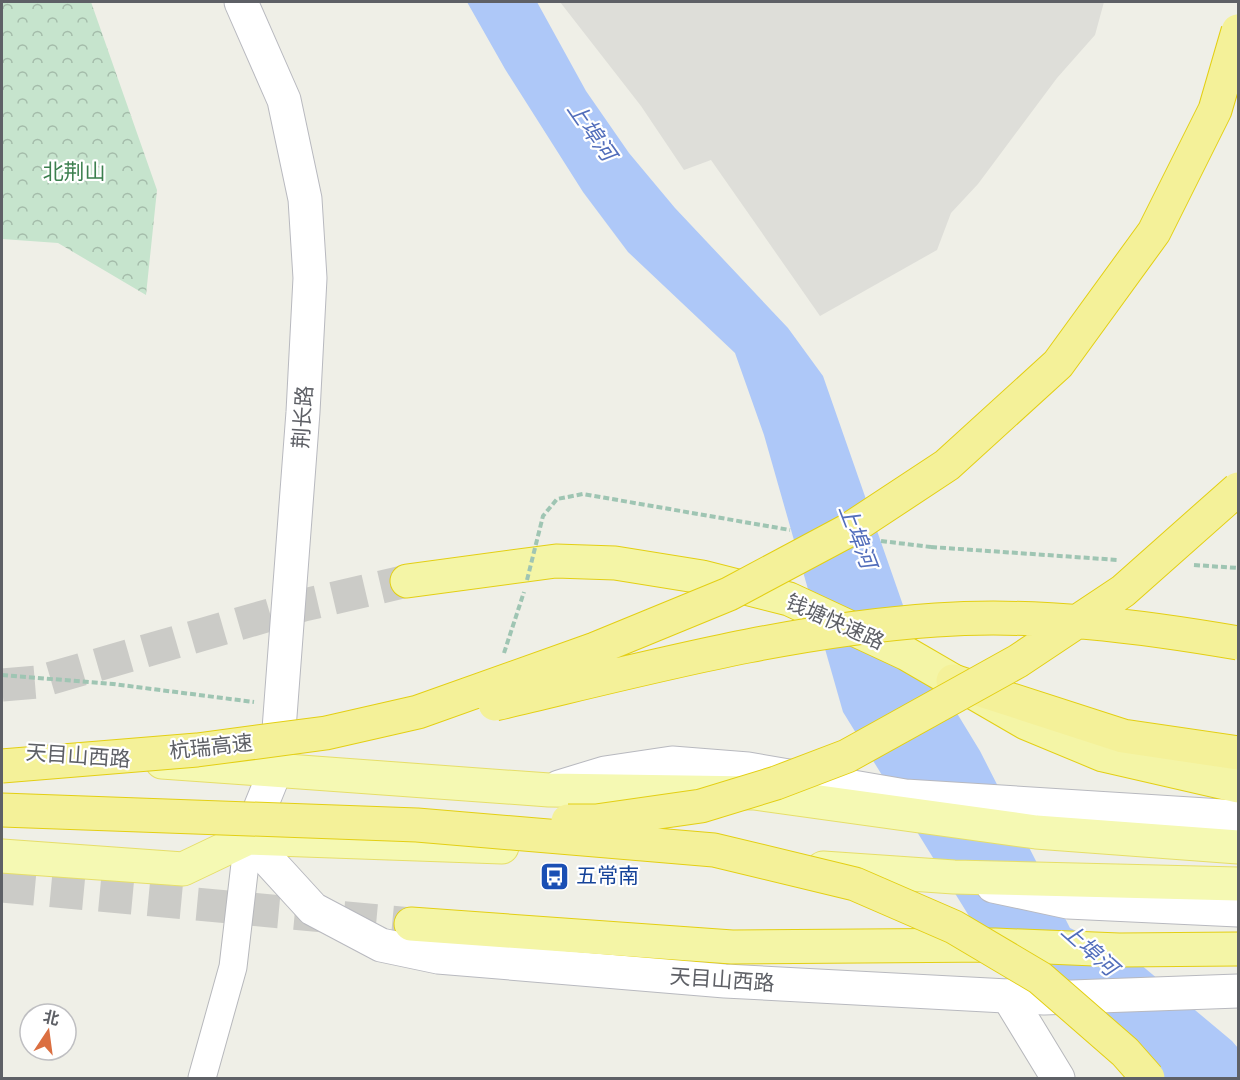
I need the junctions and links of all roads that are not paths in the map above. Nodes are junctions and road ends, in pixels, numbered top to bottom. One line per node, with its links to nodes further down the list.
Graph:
1 (241, 2): 11 (main road, 荆长路)
2 (1239, 31): 7 (highway, bridge)
3 (1239, 489): 16 (highway, bridge)
4 (407, 581): 6 (highway, 钱塘快速路, bridge)
5 (1239, 643): 7 (highway, bridge)
6 (953, 681): 9 (highway); 12 (highway, 钱塘快速路)
7 (418, 712): 10 (highway, 杭瑞高速, bridge)
8 (2, 751): 11 (main road, 天目山西路)
9 (1239, 753)
10 (2, 766)
11 (276, 769): 15 (main road, 天目山西路); 17 (main road, 荆长路)
12 (1239, 786)
13 (2, 810): 16 (highway, bridge)
14 (1239, 817): 15 (main road, 天目山西路)
15 (1030, 819): 18 (main road, 天目山西路)
16 (417, 825): 29 (highway, bridge)
17 (248, 838): 19 (main road); 21 (main road); 26 (main road, 天目山西路); 27 (street)
18 (1239, 848)
19 (2, 856)
20 (1239, 884): 21 (main road)
21 (1060, 891): 22 (main road)
22 (1239, 910)
23 (411, 924): 24 (highway)
24 (1239, 949)
25 (1239, 991): 26 (main road, 天目山西路)
26 (1008, 996): 28 (main road)
27 (202, 1078)
28 (1058, 1078)
29 (1148, 1078)

